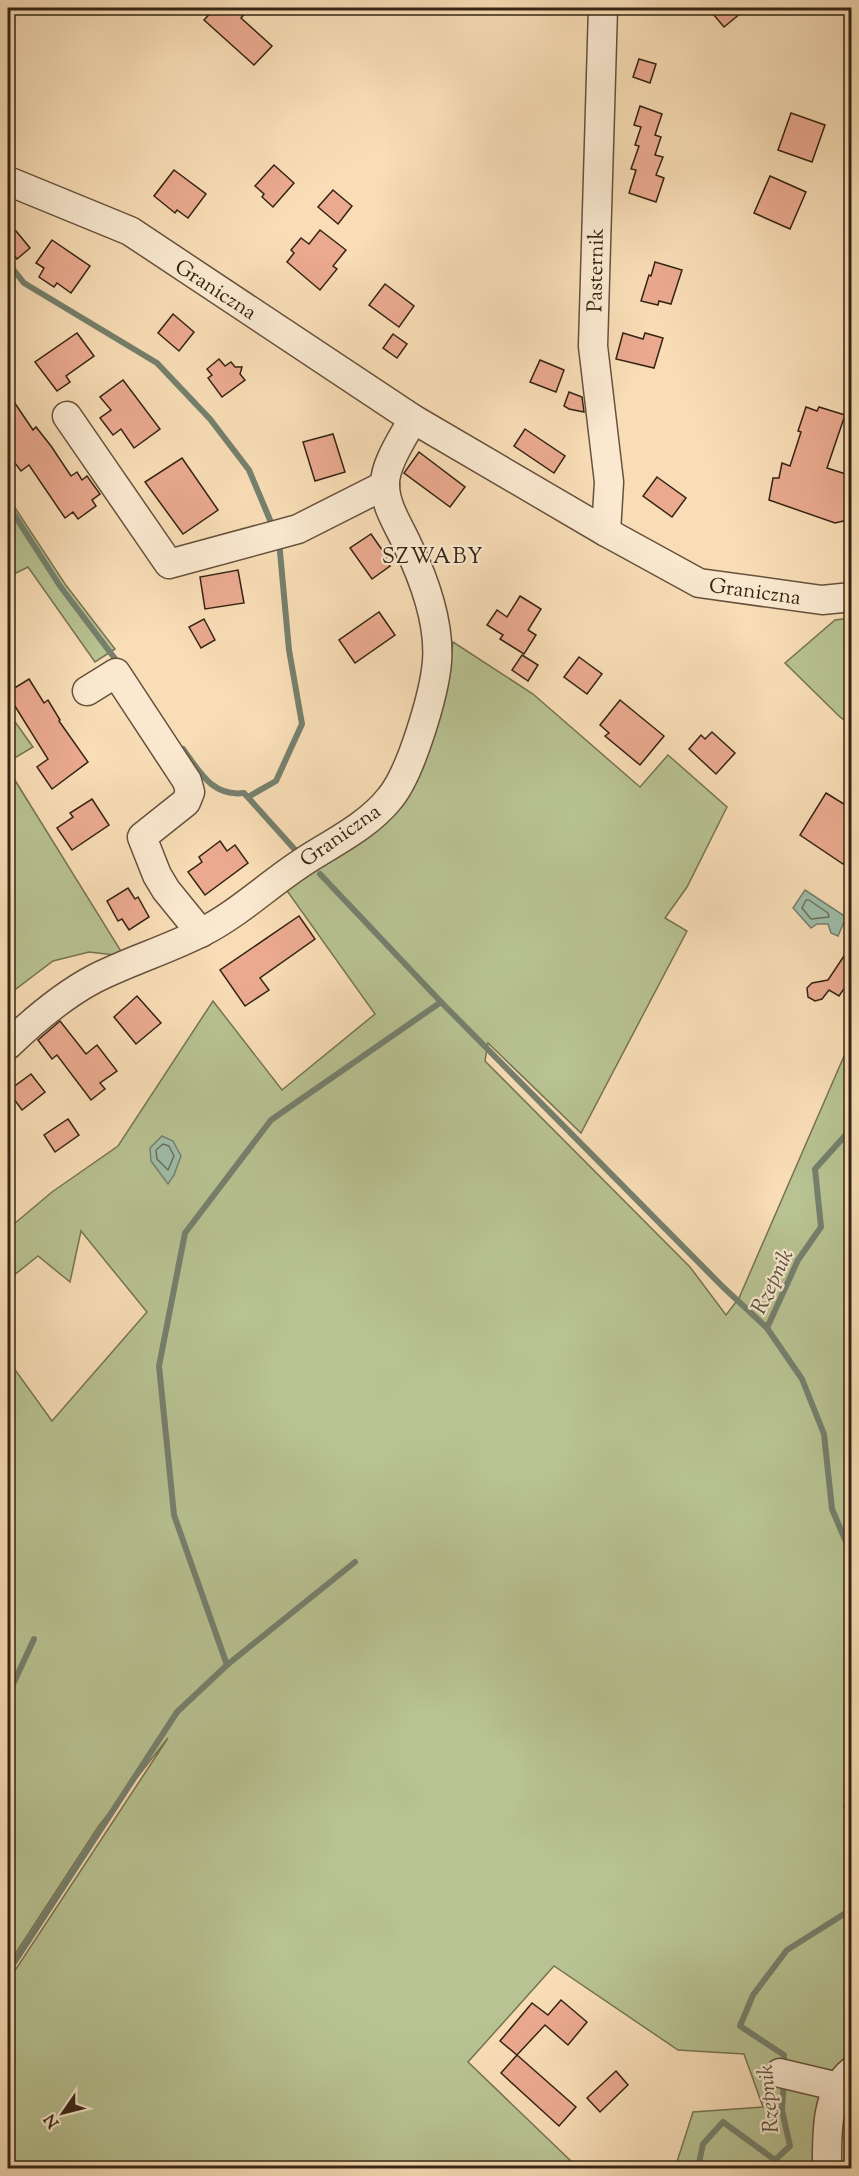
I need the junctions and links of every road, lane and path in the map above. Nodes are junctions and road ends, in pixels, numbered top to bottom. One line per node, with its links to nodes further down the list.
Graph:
1 (603, 8): 6 (street, Pasternik)
2 (8, 181): 4 (street, Graniczna)
3 (67, 416): 5 (street)
4 (413, 419): 5 (street); 6 (street, Graniczna)
5 (385, 485): 9 (street, Graniczna)
6 (606, 532): 7 (street, Graniczna)
7 (852, 597)
8 (87, 691): 9 (street)
9 (201, 933): 10 (street, Graniczna)
10 (8, 1045)
11 (785, 2074): 12 (street)
12 (845, 2079): 13 (street)
13 (827, 2169)

